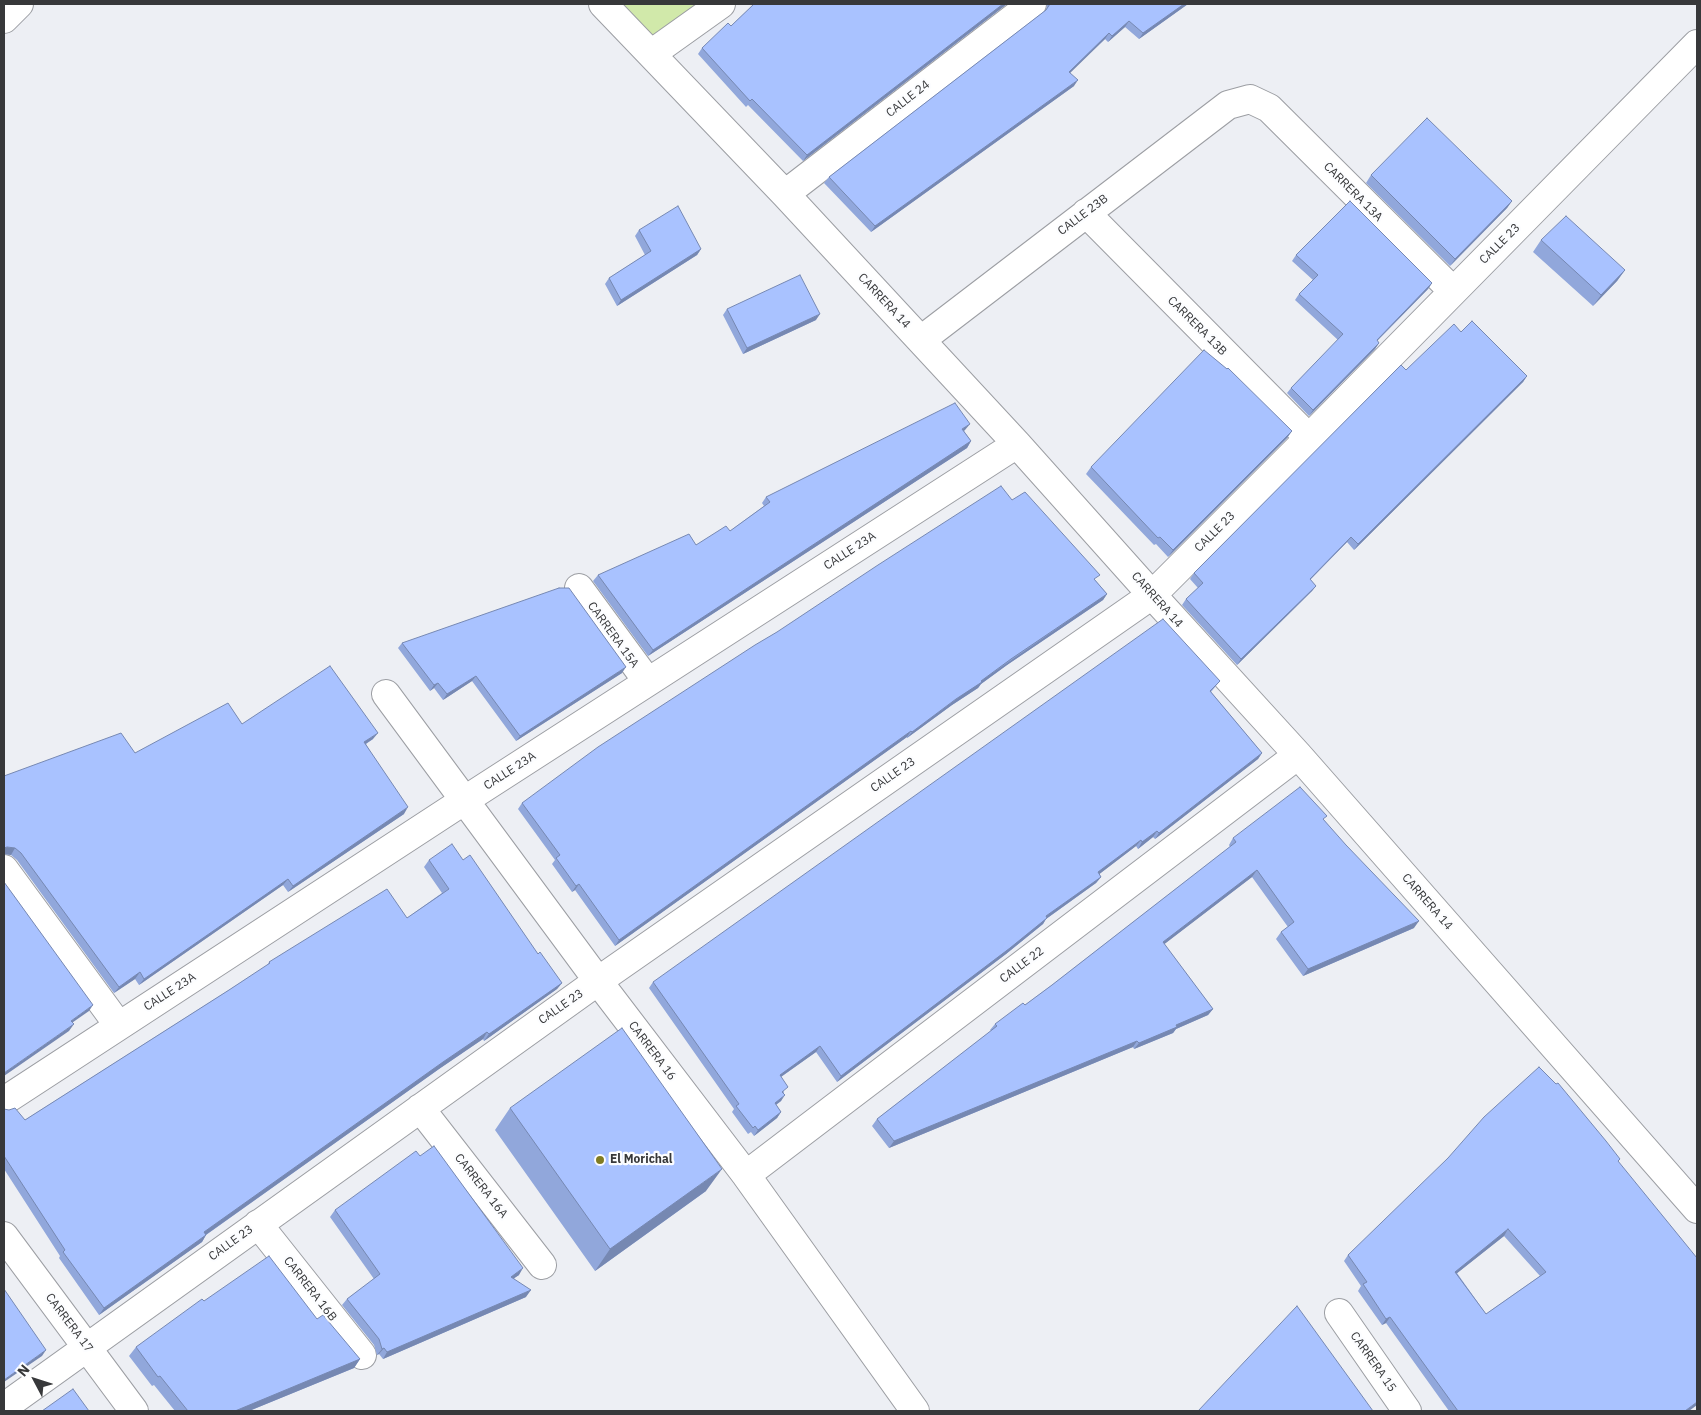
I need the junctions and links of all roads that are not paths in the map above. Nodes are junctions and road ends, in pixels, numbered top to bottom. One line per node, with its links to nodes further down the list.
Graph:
1 (19, 4): 5 (street)
2 (603, 4): 7 (street, CARRERA 14)
3 (721, 4): 7 (street)
4 (1032, 4): 9 (street, CALLE 24)
5 (4, 18)
6 (1697, 44): 11 (street, CALLE 23)
7 (651, 54): 9 (street, CARRERA 14)
8 (1250, 99): 10 (street, CALLE 23B); 11 (street, CARRERA 13A)
9 (785, 194): 12 (street, CARRERA 14)
10 (1086, 214): 12 (street, CALLE 23B); 13 (street, CARRERA 13B)
11 (1453, 291): 13 (street, CALLE 23)
12 (921, 340): 14 (street, CARRERA 14)
13 (1309, 438): 16 (street, CALLE 23)
14 (1017, 444): 16 (street, CARRERA 14); 17 (street, CALLE 23A)
15 (579, 588): 17 (street, CARRERA 15A)
16 (1152, 595): 19 (street, CARRERA 14); 22 (street, CALLE 23)
17 (648, 682): 20 (street, CALLE 23A)
18 (386, 694): 20 (street, CARRERA 16)
19 (1298, 755): 26 (street, CALLE 22); 27 (street, CARRERA 14)
20 (465, 800): 22 (street, CARRERA 16); 23 (street, CALLE 23A)
21 (4, 869): 23 (street)
22 (598, 981): 25 (street, CALLE 23); 26 (street, CARRERA 16)
23 (119, 1026): 24 (street, CALLE 23A)
24 (4, 1101)
25 (420, 1108): 28 (street, CALLE 23); 30 (street, CARRERA 16A)
26 (746, 1175): 36 (street, CARRERA 16)
27 (1697, 1209)
28 (258, 1224): 32 (street, CALLE 23); 33 (street, CARRERA 16B)
29 (4, 1236): 32 (street, CARRERA 17)
30 (542, 1265)
31 (1339, 1313): 37 (street, CARRERA 15)
32 (87, 1346): 34 (street, CALLE 23); 35 (street, CARRERA 17)
33 (362, 1355)
34 (4, 1407)
35 (134, 1411)
36 (915, 1411)
37 (1407, 1411)

